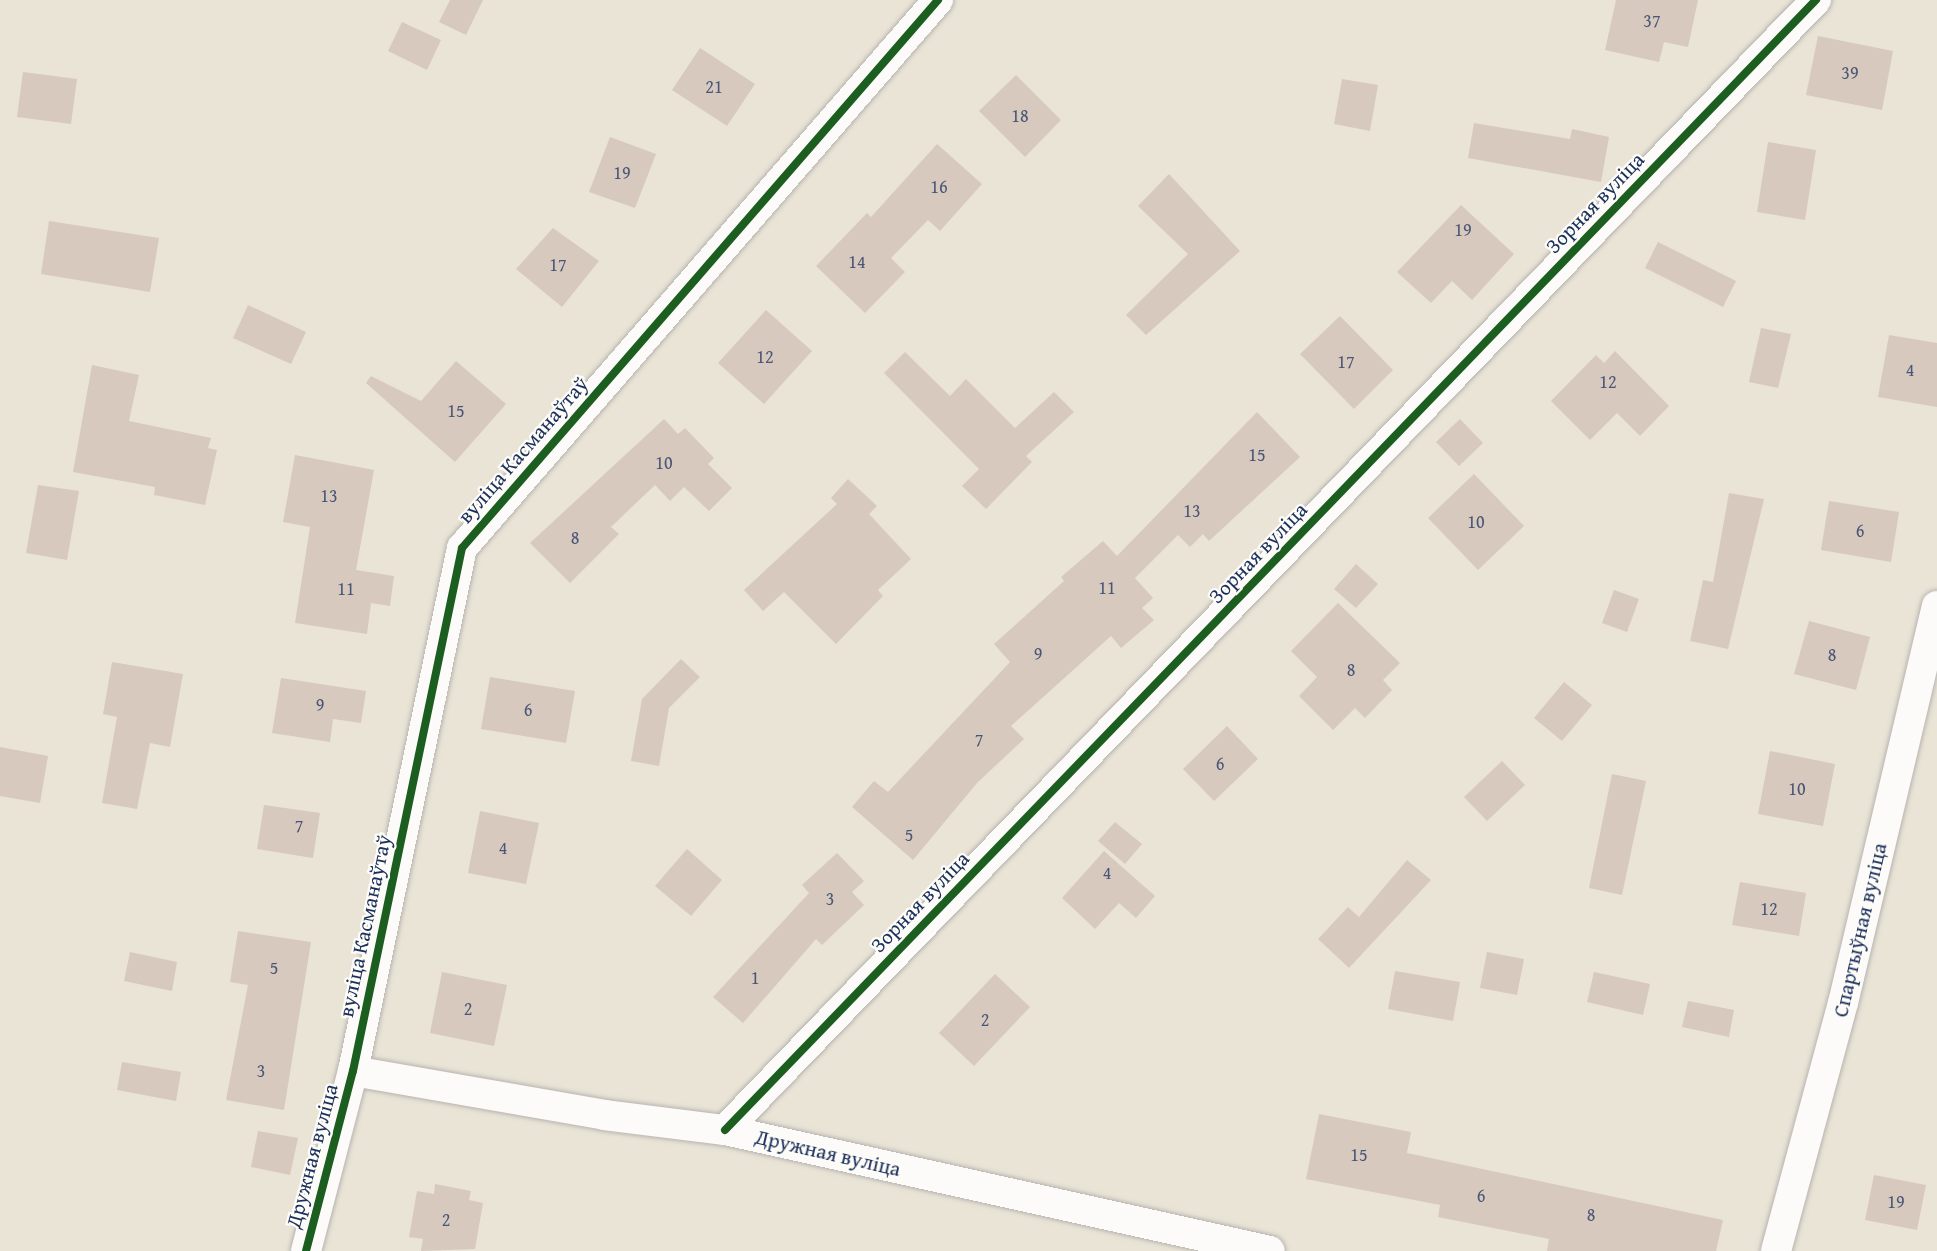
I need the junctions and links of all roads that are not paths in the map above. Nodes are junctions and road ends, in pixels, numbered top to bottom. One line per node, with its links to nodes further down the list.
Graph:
1 (938, 0): 4 (street, вуліца Касманаўтаў)
2 (1816, 0): 5 (street, Зорная вуліца)
3 (1937, 606): 8 (street, Спартыўная вуліца)
4 (353, 1071): 5 (street, Дружная вуліца); 6 (street, Дружная вуліца)
5 (725, 1130): 7 (street, Дружная вуліца)
6 (306, 1251)
7 (1270, 1251)
8 (1776, 1251)

